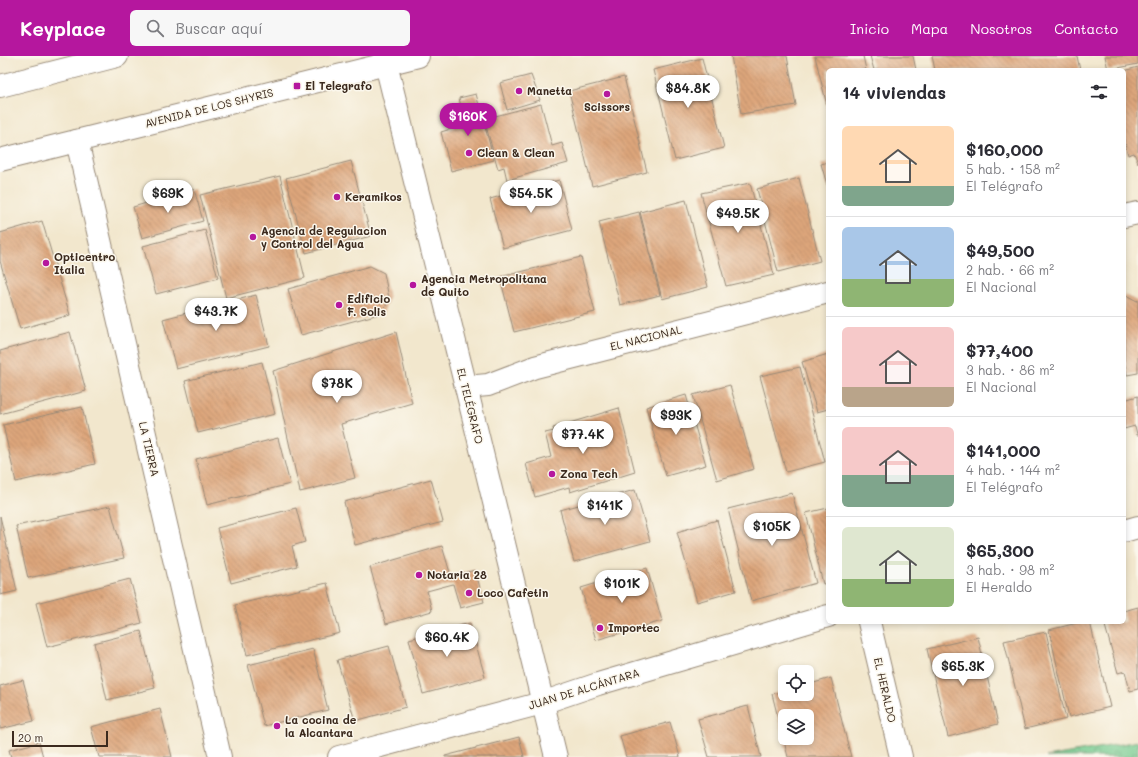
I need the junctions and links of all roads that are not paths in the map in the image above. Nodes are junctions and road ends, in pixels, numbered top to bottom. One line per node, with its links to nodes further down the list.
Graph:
1 (116, 56): 4 (street)
2 (418, 56): 3 (street, AVENIDA DE LOS SHYRIS)
3 (385, 60): 5 (street, AVENIDA DE LOS SHYRIS); 10 (street, EL TELÉGRAFO)
4 (0, 86)
5 (77, 141): 6 (street, AVENIDA DE LOS SHYRIS); 16 (street, LA TIERRA)
6 (0, 160)
7 (1138, 213): 8 (street)
8 (1126, 216)
9 (826, 293): 10 (street, EL NACIONAL)
10 (466, 387): 15 (street, EL TELÉGRAFO)
11 (1138, 527): 12 (street)
12 (1126, 530)
13 (826, 617): 15 (street, JUAN DE ALCÁNTARA)
14 (869, 624): 19 (street, EL HERALDO)
15 (542, 703): 17 (street, JUAN DE ALCÁNTARA); 18 (street, EL TELÉGRAFO)
16 (220, 757)
17 (340, 757)
18 (556, 757)
19 (901, 757)

